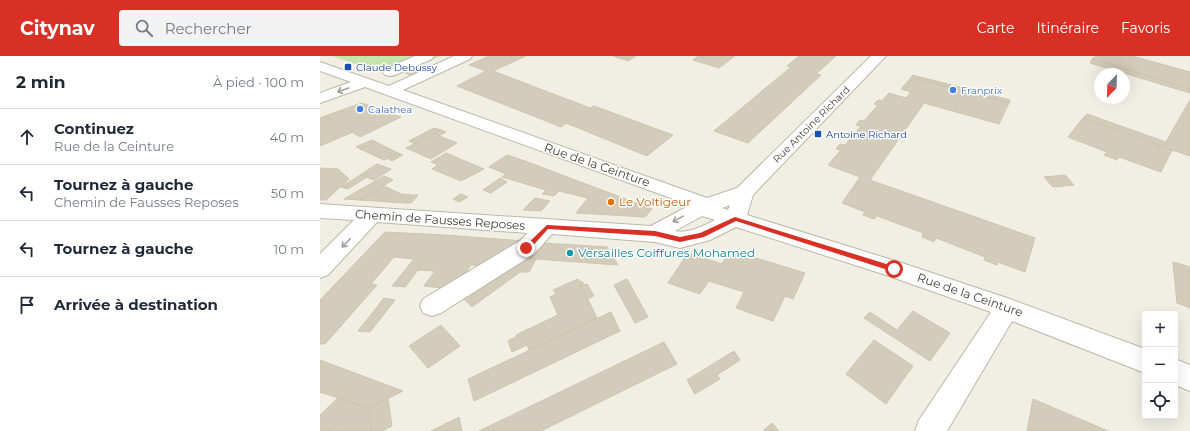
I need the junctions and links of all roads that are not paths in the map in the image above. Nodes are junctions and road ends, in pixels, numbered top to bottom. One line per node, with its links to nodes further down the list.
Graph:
1 (427, 56): 5 (street)
2 (465, 56): 7 (street)
3 (879, 56): 9 (street, Rue Antoine Richard)
4 (320, 66): 6 (street, Rue de la Ceinture)
5 (390, 72)
6 (365, 82): 7 (street, Rue de la Ceinture); 8 (street, one-way to 8)
7 (390, 91): 10 (street, Rue de la Ceinture)
8 (320, 98)
9 (744, 193): 10 (street, Rue Antoine Richard); 13 (street, Rue Antoine Richard)
10 (703, 206): 13 (street, Rue de la Ceinture); 15 (street, one-way to 15)
11 (320, 211): 12 (street, Chemin de Fausses Reposes)
12 (371, 215): 14 (street, Chemin de Fausses Reposes); 16 (street, one-way to 16)
13 (735, 219): 15 (street, Chemin de Fausses Reposes); 18 (street, Rue de la Ceinture)
14 (547, 227): 15 (street, Chemin de Fausses Reposes); 17 (street)
15 (655, 234)
16 (320, 269)
17 (432, 306)
18 (1007, 308): 19 (street, Rue de la Ceinture); 22 (street)
19 (1142, 359)
20 (1178, 373): 21 (street)
21 (1190, 378)
22 (930, 431)

